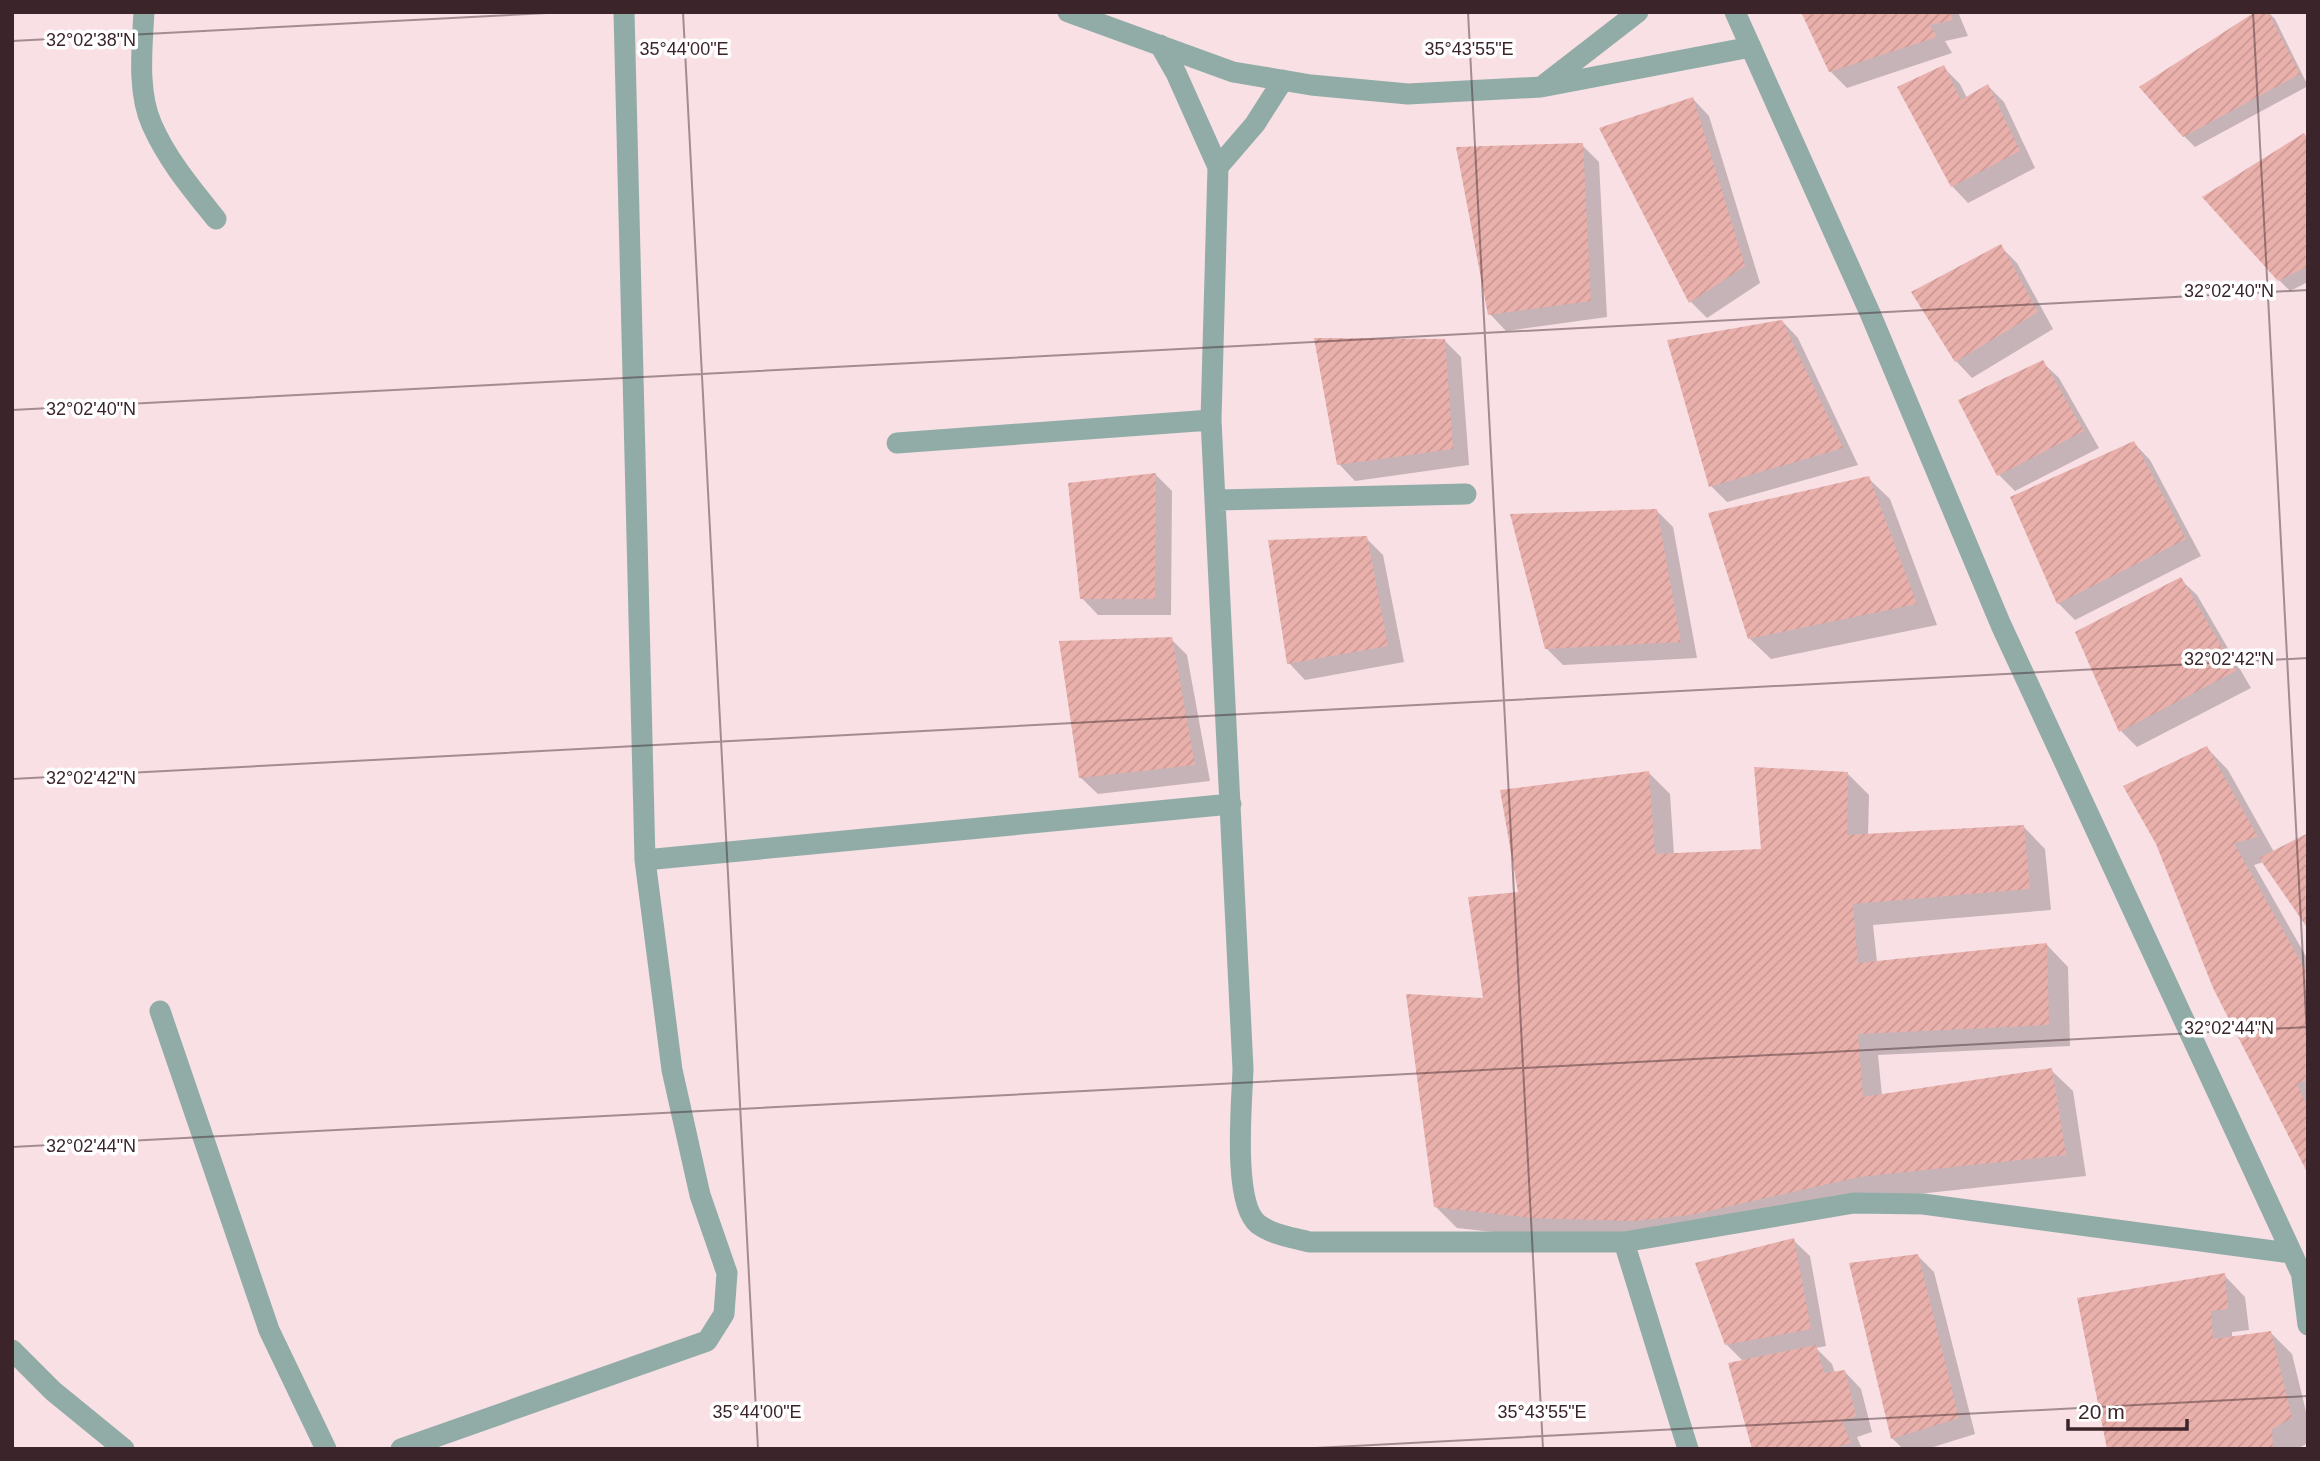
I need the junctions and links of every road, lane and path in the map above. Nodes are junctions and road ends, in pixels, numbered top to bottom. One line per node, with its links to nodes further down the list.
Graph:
1 (144, 12): 11 (street)
2 (624, 12): 17 (street)
3 (1068, 12): 6 (street)
4 (1638, 12): 9 (street)
5 (1735, 12): 7 (street)
6 (1160, 45): 8 (street); 10 (street)
7 (1751, 47): 9 (street); 20 (street)
8 (1283, 80): 9 (street); 10 (street)
9 (1541, 87)
10 (1218, 167): 12 (street)
11 (216, 219)
12 (1211, 421): 13 (street); 15 (street)
13 (897, 443)
14 (1466, 494): 15 (street)
15 (1217, 500): 16 (street)
16 (1231, 804): 17 (street); 19 (street)
17 (645, 860): 26 (street)
18 (160, 1011): 24 (street)
19 (1624, 1242): 20 (street); 27 (street)
20 (2290, 1253): 21 (street)
21 (2305, 1283): 22 (street)
22 (2308, 1325)
23 (12, 1350): 25 (street)
24 (324, 1448)
25 (124, 1449)
26 (401, 1449)
27 (1688, 1449)

